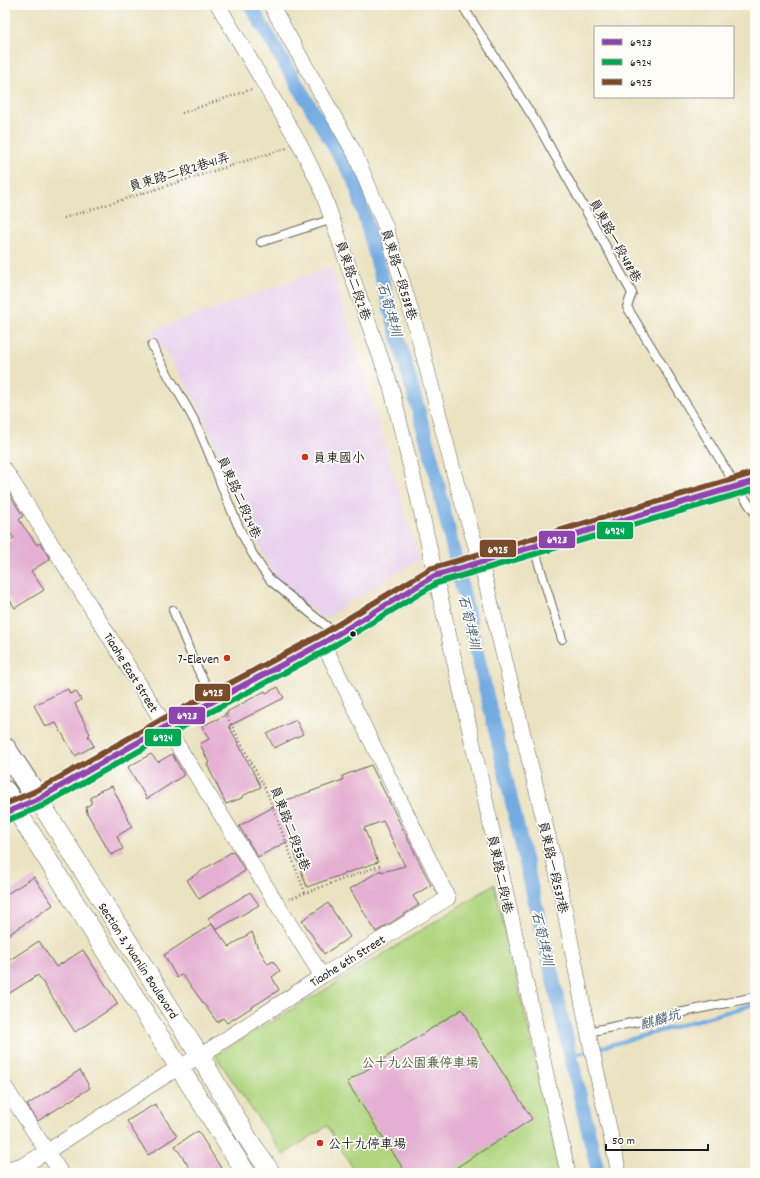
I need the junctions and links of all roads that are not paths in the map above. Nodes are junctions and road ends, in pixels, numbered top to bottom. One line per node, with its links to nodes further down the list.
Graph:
1 (218, 5): 4 (street, 員東路二段2巷)
2 (271, 5): 11 (street, 員東路一段538巷)
3 (462, 5): 8 (lane, 員東路一段488巷)
4 (333, 219): 5 (lane); 12 (street, 員東路二段2巷)
5 (261, 242)
6 (152, 345): 14 (lane, 員東路二段24巷)
7 (5, 470): 17 (street, Tiaohe East Street)
8 (746, 484): 9 (lane); 10 (main road)
9 (755, 513)
10 (534, 547): 11 (main road); 15 (lane)
11 (481, 563): 12 (main road); 23 (street, 員東路一段537巷)
12 (434, 576): 14 (main road); 32 (street, 員東路二段1巷)
13 (173, 610): 16 (lane)
14 (330, 639): 16 (main road); 21 (street, Tiaohe 6th Street)
15 (562, 639)
16 (215, 700): 17 (main road)
17 (165, 727): 19 (main road); 21 (street, Tiaohe East Street)
18 (5, 748): 19 (main road, Section 3, Yuanlin Boulevard)
19 (38, 799): 20 (main road); 24 (street, Section 3, Yuanlin Boulevard)
20 (8, 805): 25 (street, Section 3, Yuanlin Boulevard)
21 (322, 976): 24 (street, Tiaohe 6th Street)
22 (755, 997): 23 (lane)
23 (588, 1032): 33 (street, 員東路一段537巷)
24 (200, 1056): 25 (street, Tiaohe 6th Street); 31 (street, Section 3, Yuanlin Boulevard)
25 (180, 1067): 27 (street, Tiaohe 6th Street); 30 (street, Section 3, Yuanlin Boulevard)
26 (5, 1087): 27 (street)
27 (48, 1151): 28 (street, Tiaohe 6th Street); 29 (street)
28 (5, 1170)
29 (61, 1173)
30 (246, 1173)
31 (271, 1173)
32 (568, 1173)
33 (619, 1173)

